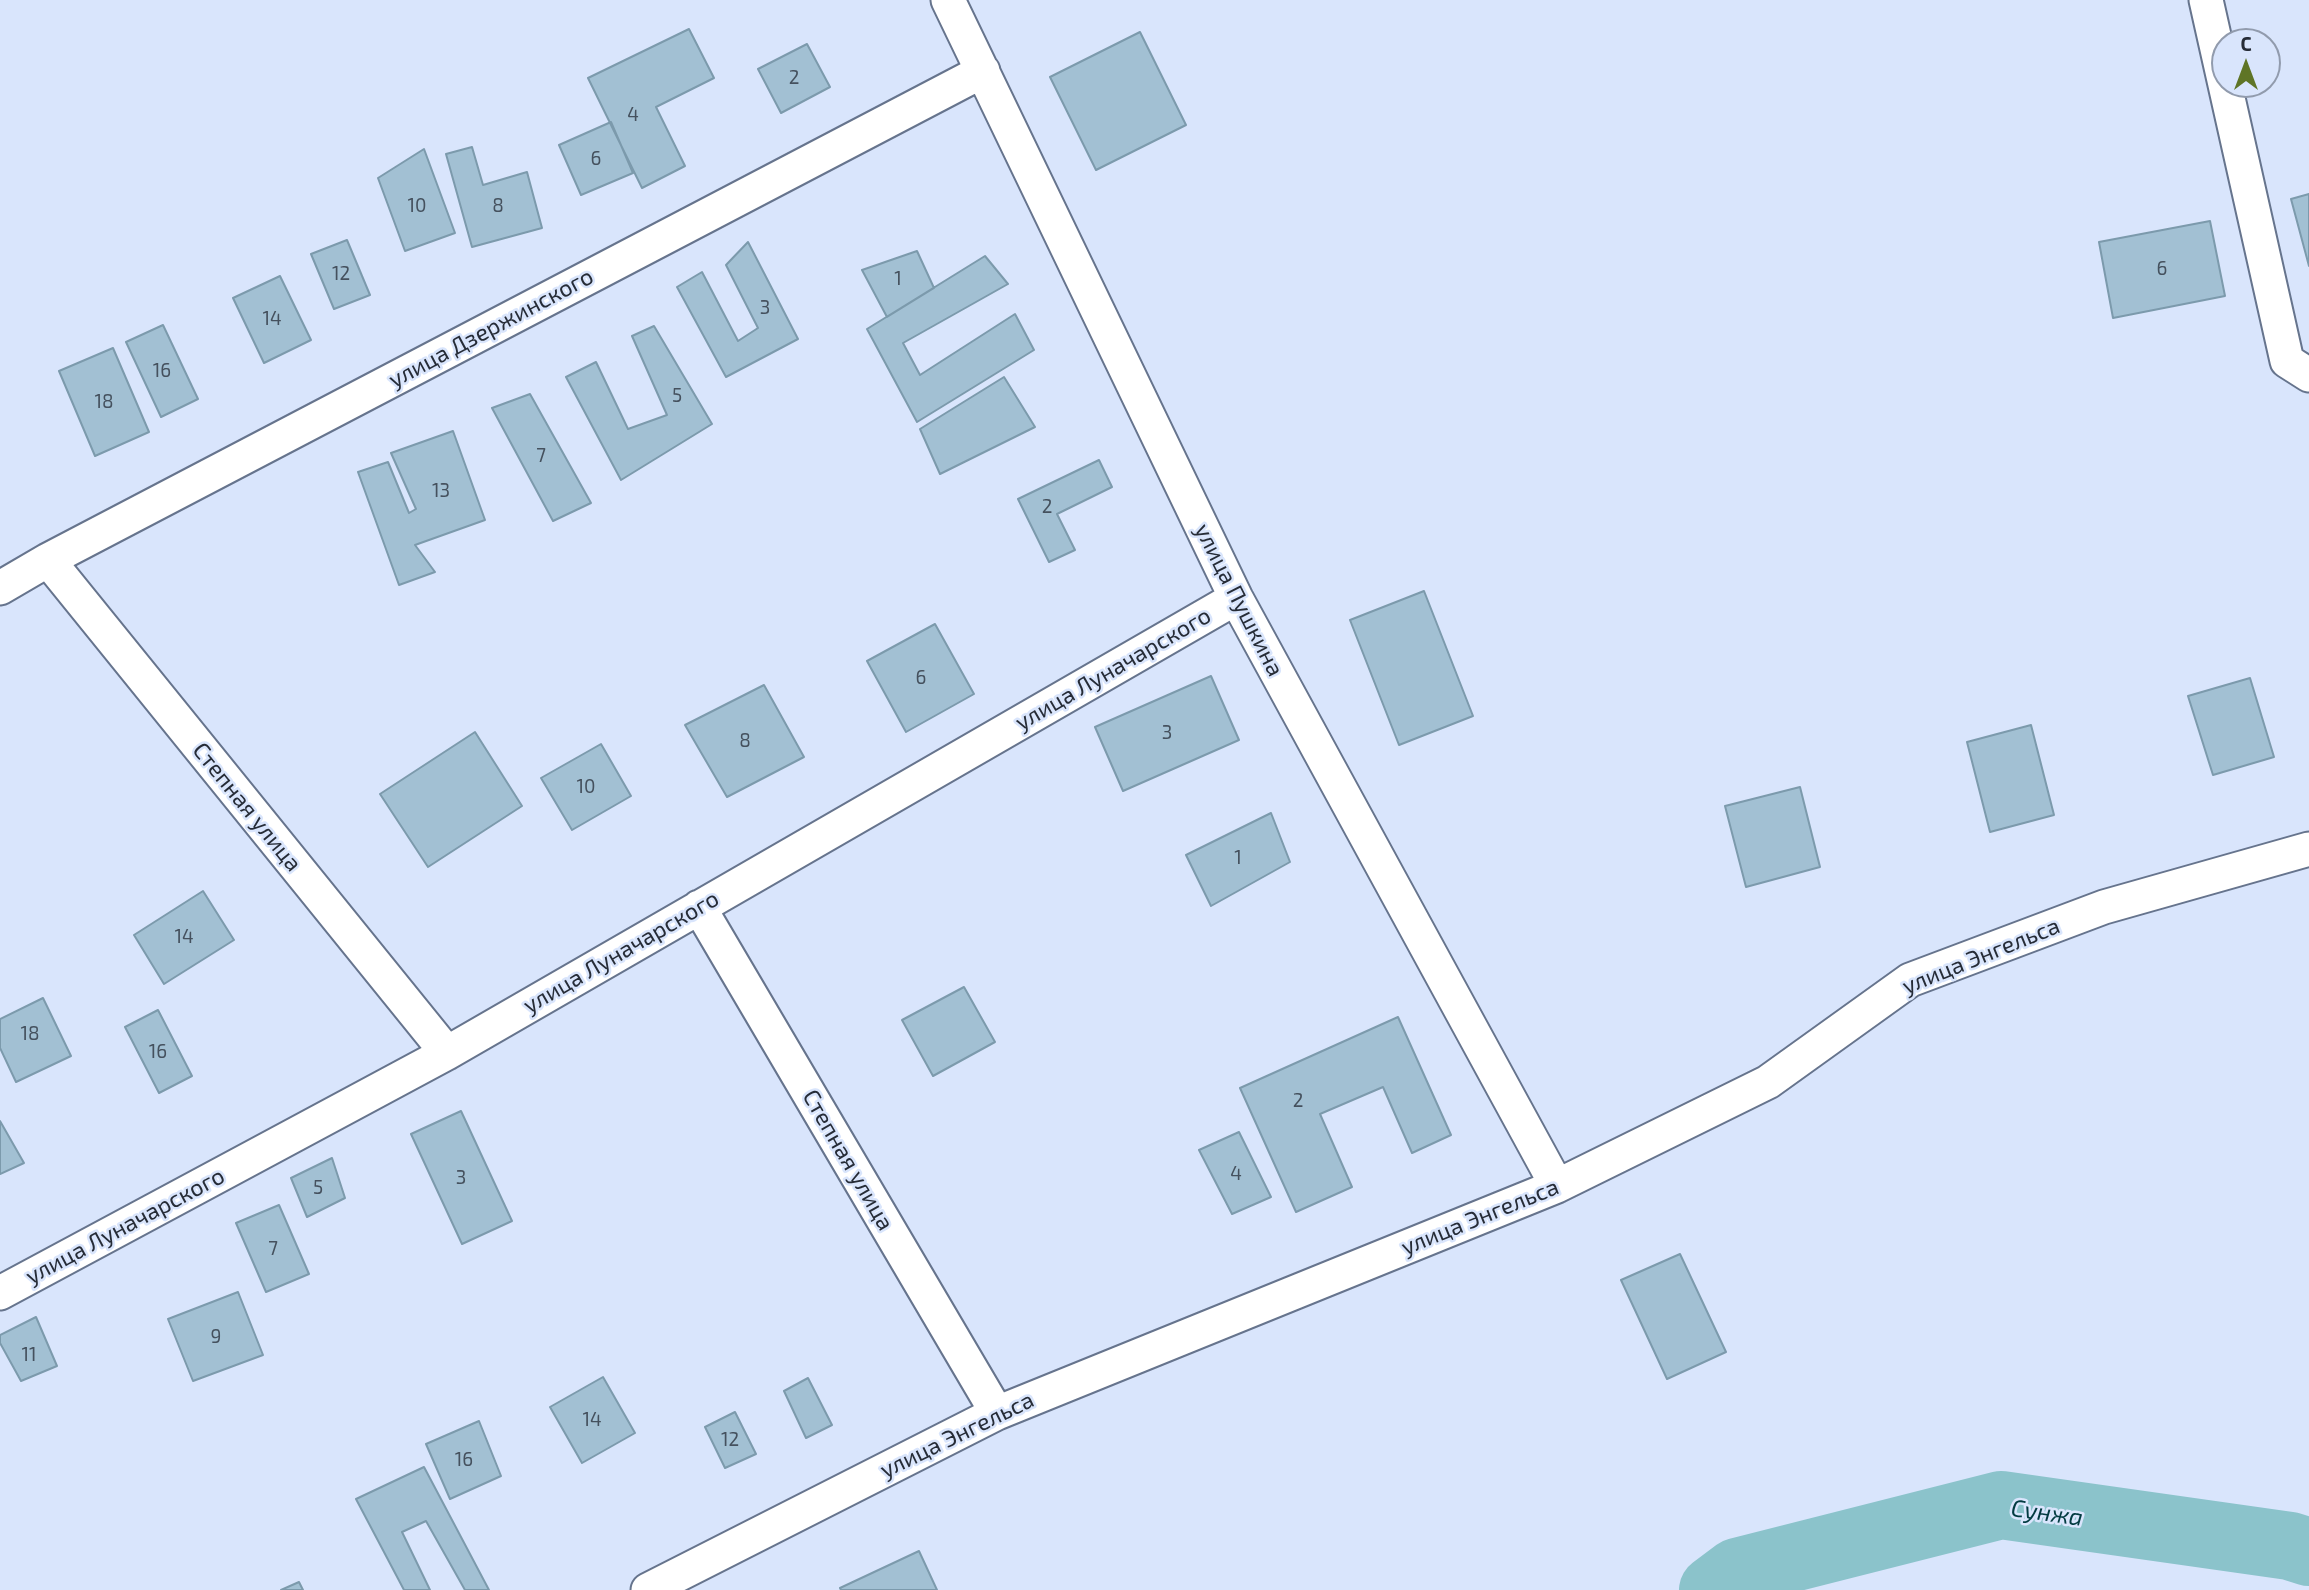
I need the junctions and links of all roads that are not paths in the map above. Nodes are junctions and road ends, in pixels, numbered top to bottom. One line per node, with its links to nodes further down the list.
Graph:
1 (948, 0): 3 (street, улица Пушкина)
2 (2206, 0): 4 (street)
3 (983, 71): 5 (street, улица Дзержинского); 7 (street, улица Пушкина)
4 (2309, 375)
5 (48, 560): 6 (street, улица Дзержинского); 10 (street, Степная улица)
6 (0, 588)
7 (1236, 598): 9 (street, улица Луначарского); 11 (street, улица Пушкина)
8 (2309, 849): 11 (street, улица Энгельса)
9 (699, 907): 10 (street, улица Луначарского); 13 (street, Степная улица)
10 (447, 1053): 12 (street, улица Луначарского)
11 (1557, 1186): 13 (street, улица Энгельса)
12 (0, 1293)
13 (997, 1413): 14 (street, улица Энгельса)
14 (648, 1590)

